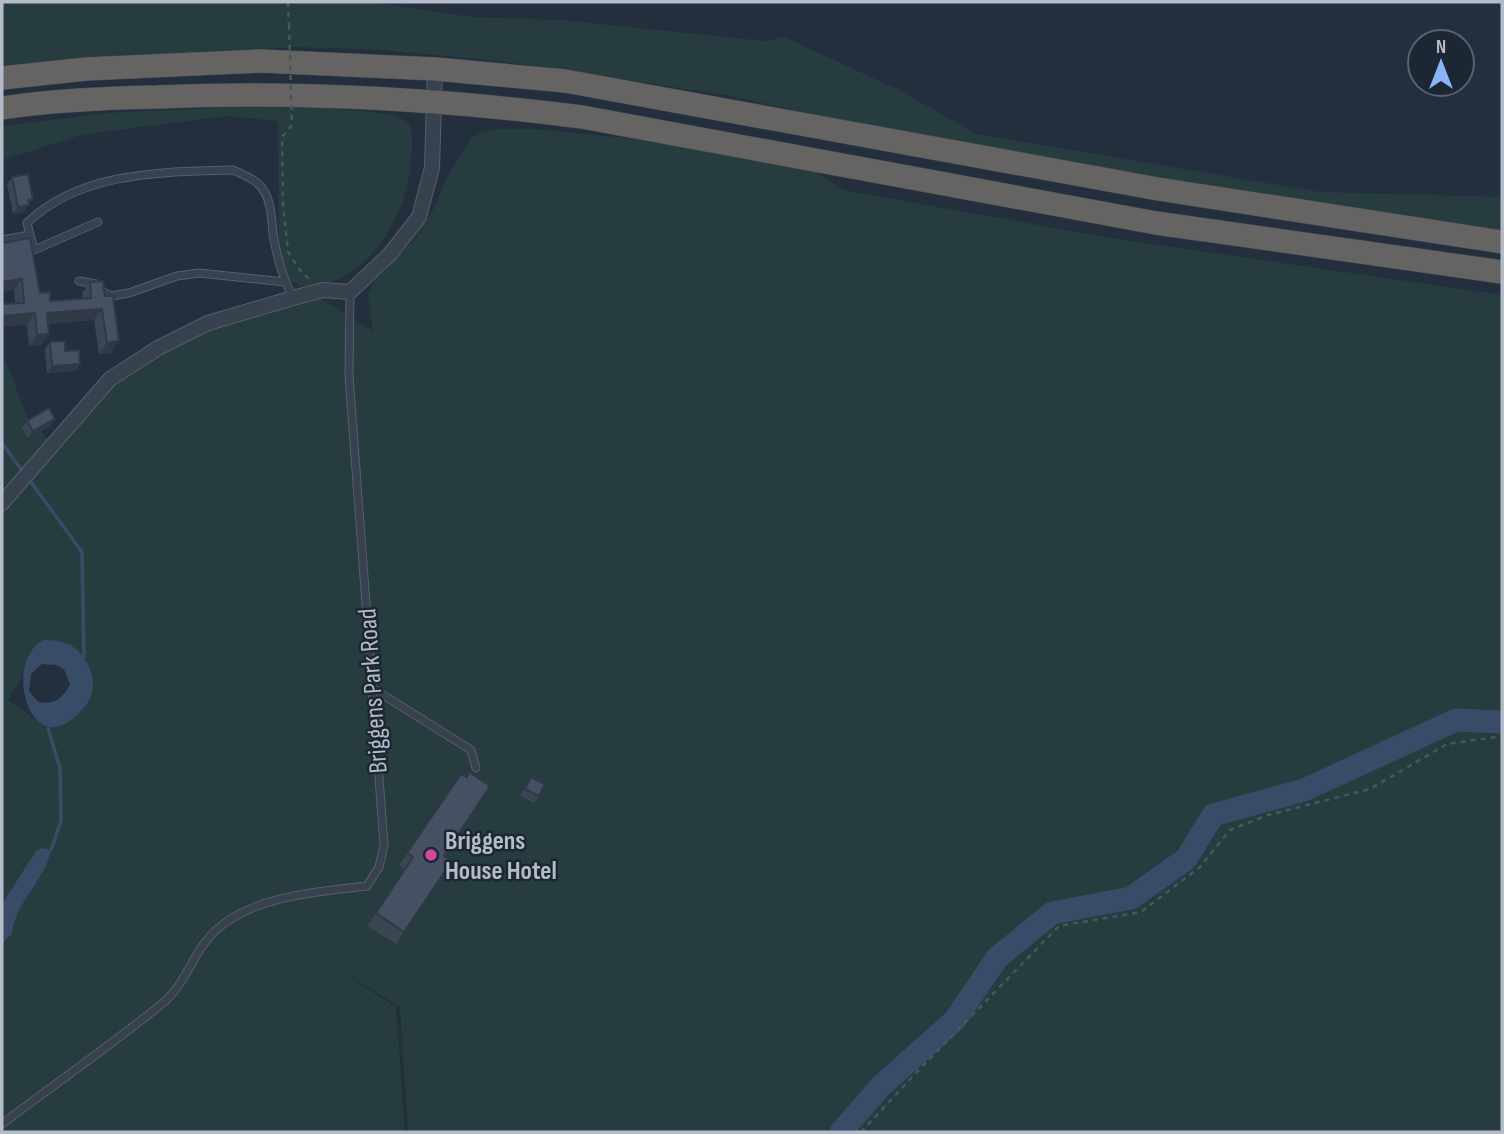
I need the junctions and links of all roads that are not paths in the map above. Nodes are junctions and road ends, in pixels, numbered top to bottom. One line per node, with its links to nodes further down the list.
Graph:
1 (435, 69): 2 (highway); 3 (street); 8 (highway)
2 (2, 78)
3 (435, 103): 4 (highway); 9 (highway); 12 (street)
4 (2, 107)
5 (98, 222): 6 (lane)
6 (30, 235): 7 (lane); 11 (lane)
7 (2, 240)
8 (1502, 242)
9 (1502, 272)
10 (79, 281): 11 (lane)
11 (285, 282): 13 (lane)
12 (350, 292): 13 (street); 15 (lane, Briggens Park Road)
13 (293, 298): 14 (street)
14 (2, 503)
15 (372, 688): 16 (lane); 17 (lane, Briggens Park Road)
16 (476, 768)
17 (2, 1124)

